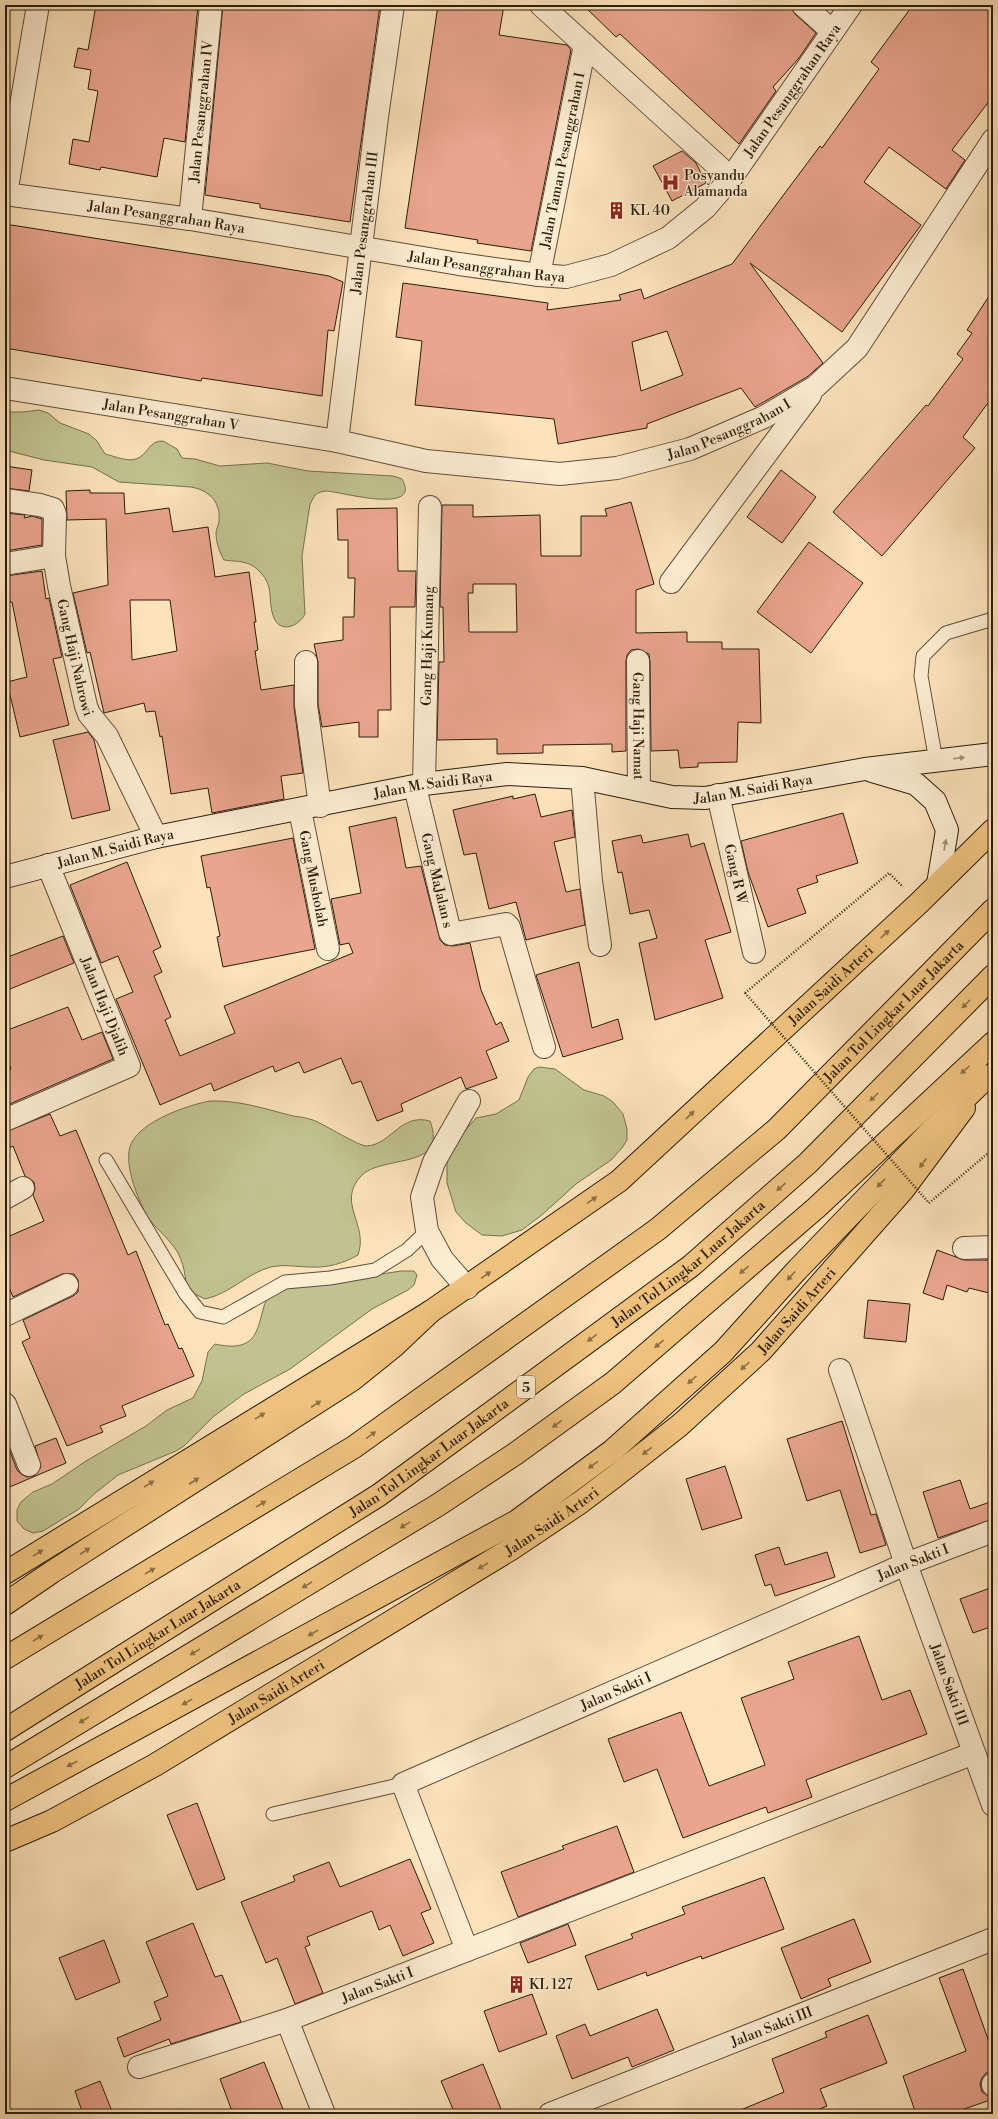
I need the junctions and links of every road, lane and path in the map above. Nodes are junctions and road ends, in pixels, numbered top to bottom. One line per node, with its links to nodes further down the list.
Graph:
1 (38, 5): 11 (street)
2 (211, 5): 12 (street, Jalan Pesanggrahan IV)
3 (393, 5): 13 (street, Jalan Pesanggrahan III)
4 (541, 5): 8 (street, Jalan Taman Pesanggrahan I)
5 (803, 5): 7 (street)
6 (851, 5): 7 (street, Jalan Pesanggrahan Raya)
7 (832, 31): 10 (street, Jalan Pesanggrahan Raya)
8 (585, 45): 10 (street, Jalan Taman Pesanggrahan I); 14 (street, Jalan Taman Pesanggrahan I)
9 (993, 140): 15 (street, Jalan Pesanggrahan I)
10 (731, 178): 14 (street, Jalan Pesanggrahan Raya)
11 (6, 194): 12 (street, Jalan Pesanggrahan Raya)
12 (190, 219): 13 (street, Jalan Pesanggrahan Raya)
13 (361, 246): 14 (street, Jalan Pesanggrahan Raya); 17 (street, Jalan Pesanggrahan III)
14 (539, 275)
15 (815, 387): 17 (street, Jalan Pesanggrahan I); 22 (street)
16 (5, 388): 17 (street, Jalan Pesanggrahan V)
17 (337, 441)
18 (5, 500): 20 (street, Gang Haji Nahrowi)
19 (430, 507): 30 (street, Gang Haji Kumang)
20 (54, 556): 21 (street); 35 (street, Gang Haji Nahrowi)
21 (5, 564)
22 (671, 582)
23 (993, 619): 27 (lane)
24 (638, 661): 31 (street, Gang Haji Namat)
25 (306, 662): 33 (street, Gang Musholah)
26 (993, 754): 27 (street, Jalan M. Saidi Raya, one-way to 26)
27 (936, 761): 28 (street, Jalan M. Saidi Raya)
28 (865, 769): 32 (street, Jalan M. Saidi Raya); 38 (street, Jalan M. Saidi Raya, one-way to 28)
29 (582, 778): 30 (street, Jalan M. Saidi Raya); 31 (street, Jalan M. Saidi Raya); 41 (street)
30 (419, 786): 33 (street, Jalan M. Saidi Raya); 46 (street, Gang MaJalan s)
31 (640, 790): 32 (street, Jalan M. Saidi Raya)
32 (718, 796): 43 (street, Gang R W)
33 (310, 808): 35 (street, Jalan M. Saidi Raya); 42 (street, Gang Musholah)
34 (993, 830): 38 (main road, Jalan Saidi Arteri)
35 (156, 837): 36 (street, Jalan M. Saidi Raya)
36 (48, 865): 37 (street, Jalan M. Saidi Raya); 49 (street, Jalan Haji Djalih)
37 (5, 877)
38 (938, 884): 39 (main road, Jalan Saidi Arteri)
39 (919, 903): 50 (path, bridge); 56 (main road, Jalan Saidi Arteri, one-way to 39)
40 (993, 910): 66 (main road, Jalan Tol Lingkar Luar Jakarta, one-way to 40)
41 (600, 945)
42 (328, 948)
43 (754, 952)
44 (993, 976): 67 (main road, Jalan Tol Lingkar Luar Jakarta / 5, one-way to 67)
45 (993, 1043): 69 (main road, one-way to 69)
46 (544, 1047)
47 (990, 1073): 71 (main road, one-way to 71); 74 (main road, Jalan Saidi Arteri, one-way to 74)
48 (468, 1101): 52 (street)
49 (5, 1120)
50 (993, 1150)
51 (106, 1160): 52 (lane)
52 (427, 1231): 56 (street)
53 (993, 1246): 54 (street)
54 (964, 1248)
55 (67, 1285): 58 (street)
56 (467, 1288): 57 (main road, Jalan Saidi Arteri)
57 (430, 1312): 64 (main road, Jalan Saidi Arteri, one-way to 57); 65 (main road, one-way to 57)
58 (5, 1315)
59 (840, 1370): 63 (street, Jalan Sakti III)
60 (5, 1404): 61 (street)
61 (29, 1465)
62 (993, 1531): 63 (street, Jalan Sakti I)
63 (906, 1564): 68 (street, Jalan Sakti III); 70 (street, Jalan Sakti I)
64 (5, 1573)
65 (5, 1604)
66 (5, 1658)
67 (5, 1730)
68 (974, 1753): 72 (street, Jalan Sakti III); 76 (street, Jalan Sakti I)
69 (5, 1767)
70 (403, 1784): 73 (lane); 76 (street)
71 (5, 1800)
72 (993, 1805)
73 (273, 1814)
74 (5, 1841)
75 (993, 1939): 80 (street, Jalan Sakti III)
76 (467, 1950): 77 (street, Jalan Sakti I)
77 (287, 2020): 78 (street, Jalan Sakti I); 79 (street)
78 (139, 2067)
79 (324, 2114)
80 (550, 2114)

